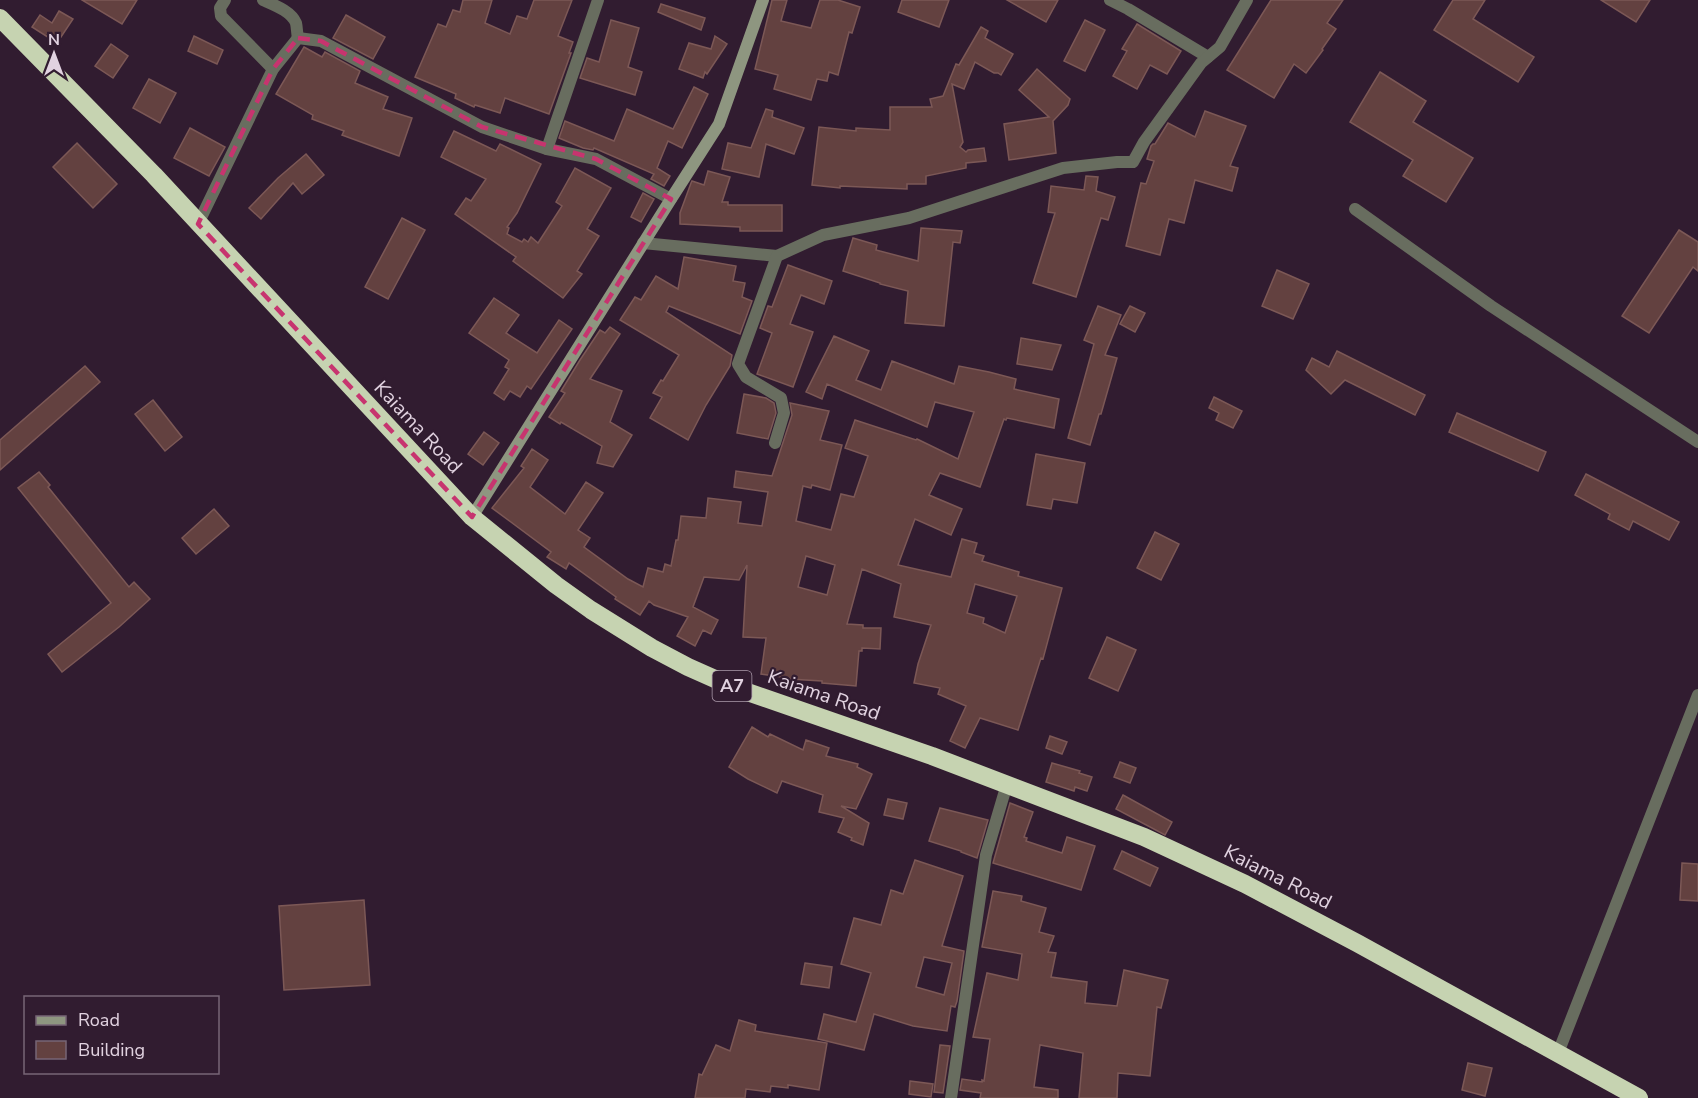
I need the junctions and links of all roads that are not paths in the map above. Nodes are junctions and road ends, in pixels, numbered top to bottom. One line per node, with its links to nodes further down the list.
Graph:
1 (225, 0): 10 (street)
2 (263, 0): 8 (street)
3 (598, 0): 11 (street)
4 (763, 0): 12 (street)
5 (1110, 0): 9 (street)
6 (1247, 0): 9 (street)
7 (0, 18): 14 (highway, Kaiama Road / A7)
8 (298, 38): 10 (street); 11 (street)
9 (1208, 57): 16 (street)
10 (273, 69): 14 (street)
11 (547, 149): 12 (street)
12 (670, 199): 15 (street)
13 (1355, 209): 17 (street)
14 (198, 224): 19 (highway, Kaiama Road / A7)
15 (643, 243): 16 (street); 19 (street)
16 (777, 256): 18 (street)
17 (1698, 442)
18 (775, 443)
19 (472, 517): 21 (highway, Kaiama Road / A7)
20 (1698, 695): 22 (street)
21 (1007, 784): 22 (highway, Kaiama Road / A7); 23 (street)
22 (1558, 1053): 24 (highway, Kaiama Road / A7)
23 (951, 1098)
24 (1639, 1098)

